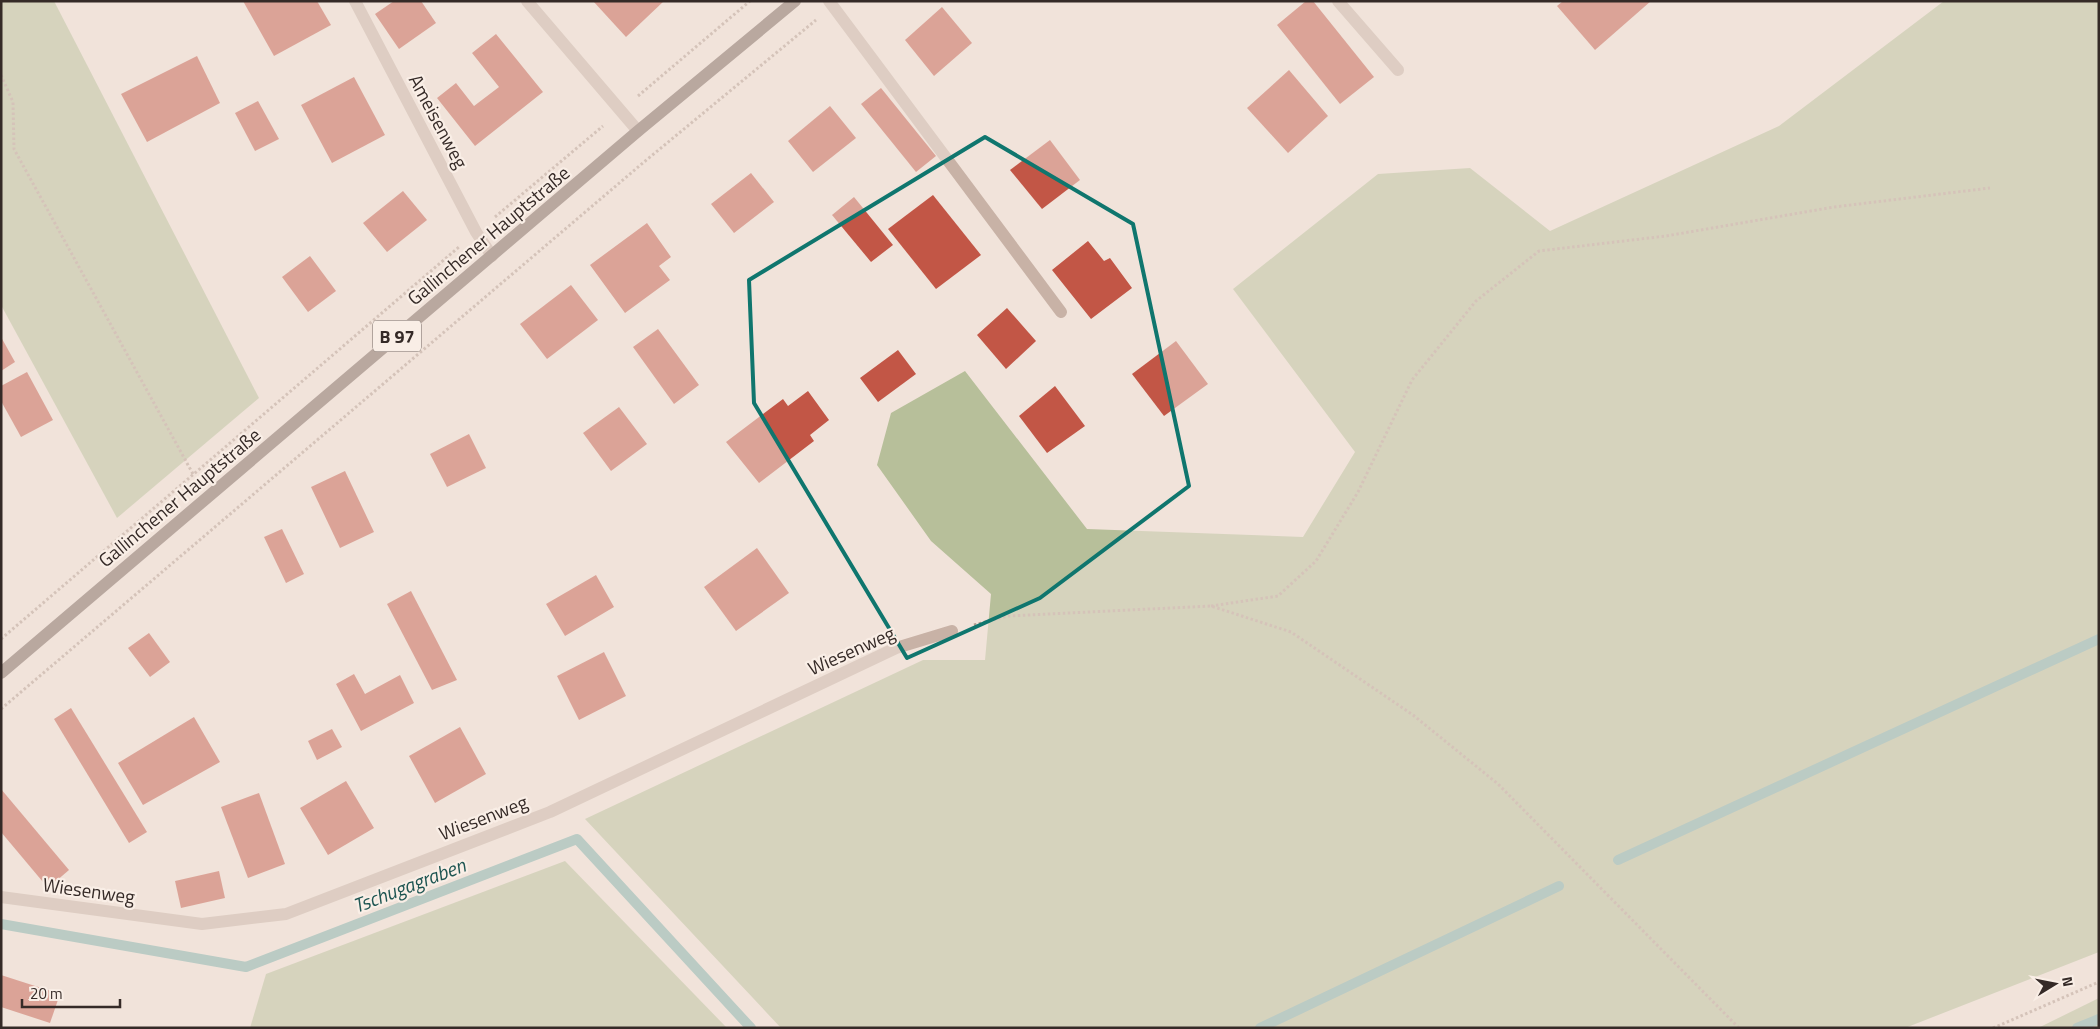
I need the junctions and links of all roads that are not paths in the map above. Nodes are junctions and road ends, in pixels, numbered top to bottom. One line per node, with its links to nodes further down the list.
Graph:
1 (354, 1): 8 (street, Ameisenweg)
2 (527, 1): 7 (street)
3 (795, 1): 7 (main road, Gallinchener Hauptstraße / B 97)
4 (1338, 1): 6 (street)
5 (831, 4): 9 (street)
6 (1398, 70)
7 (638, 131): 8 (main road, Gallinchener Hauptstraße / B 97)
8 (492, 256): 11 (main road, Gallinchener Hauptstraße / B 97)
9 (1062, 312)
10 (952, 631): 12 (street, Wiesenweg)
11 (1, 673)
12 (1, 897)

